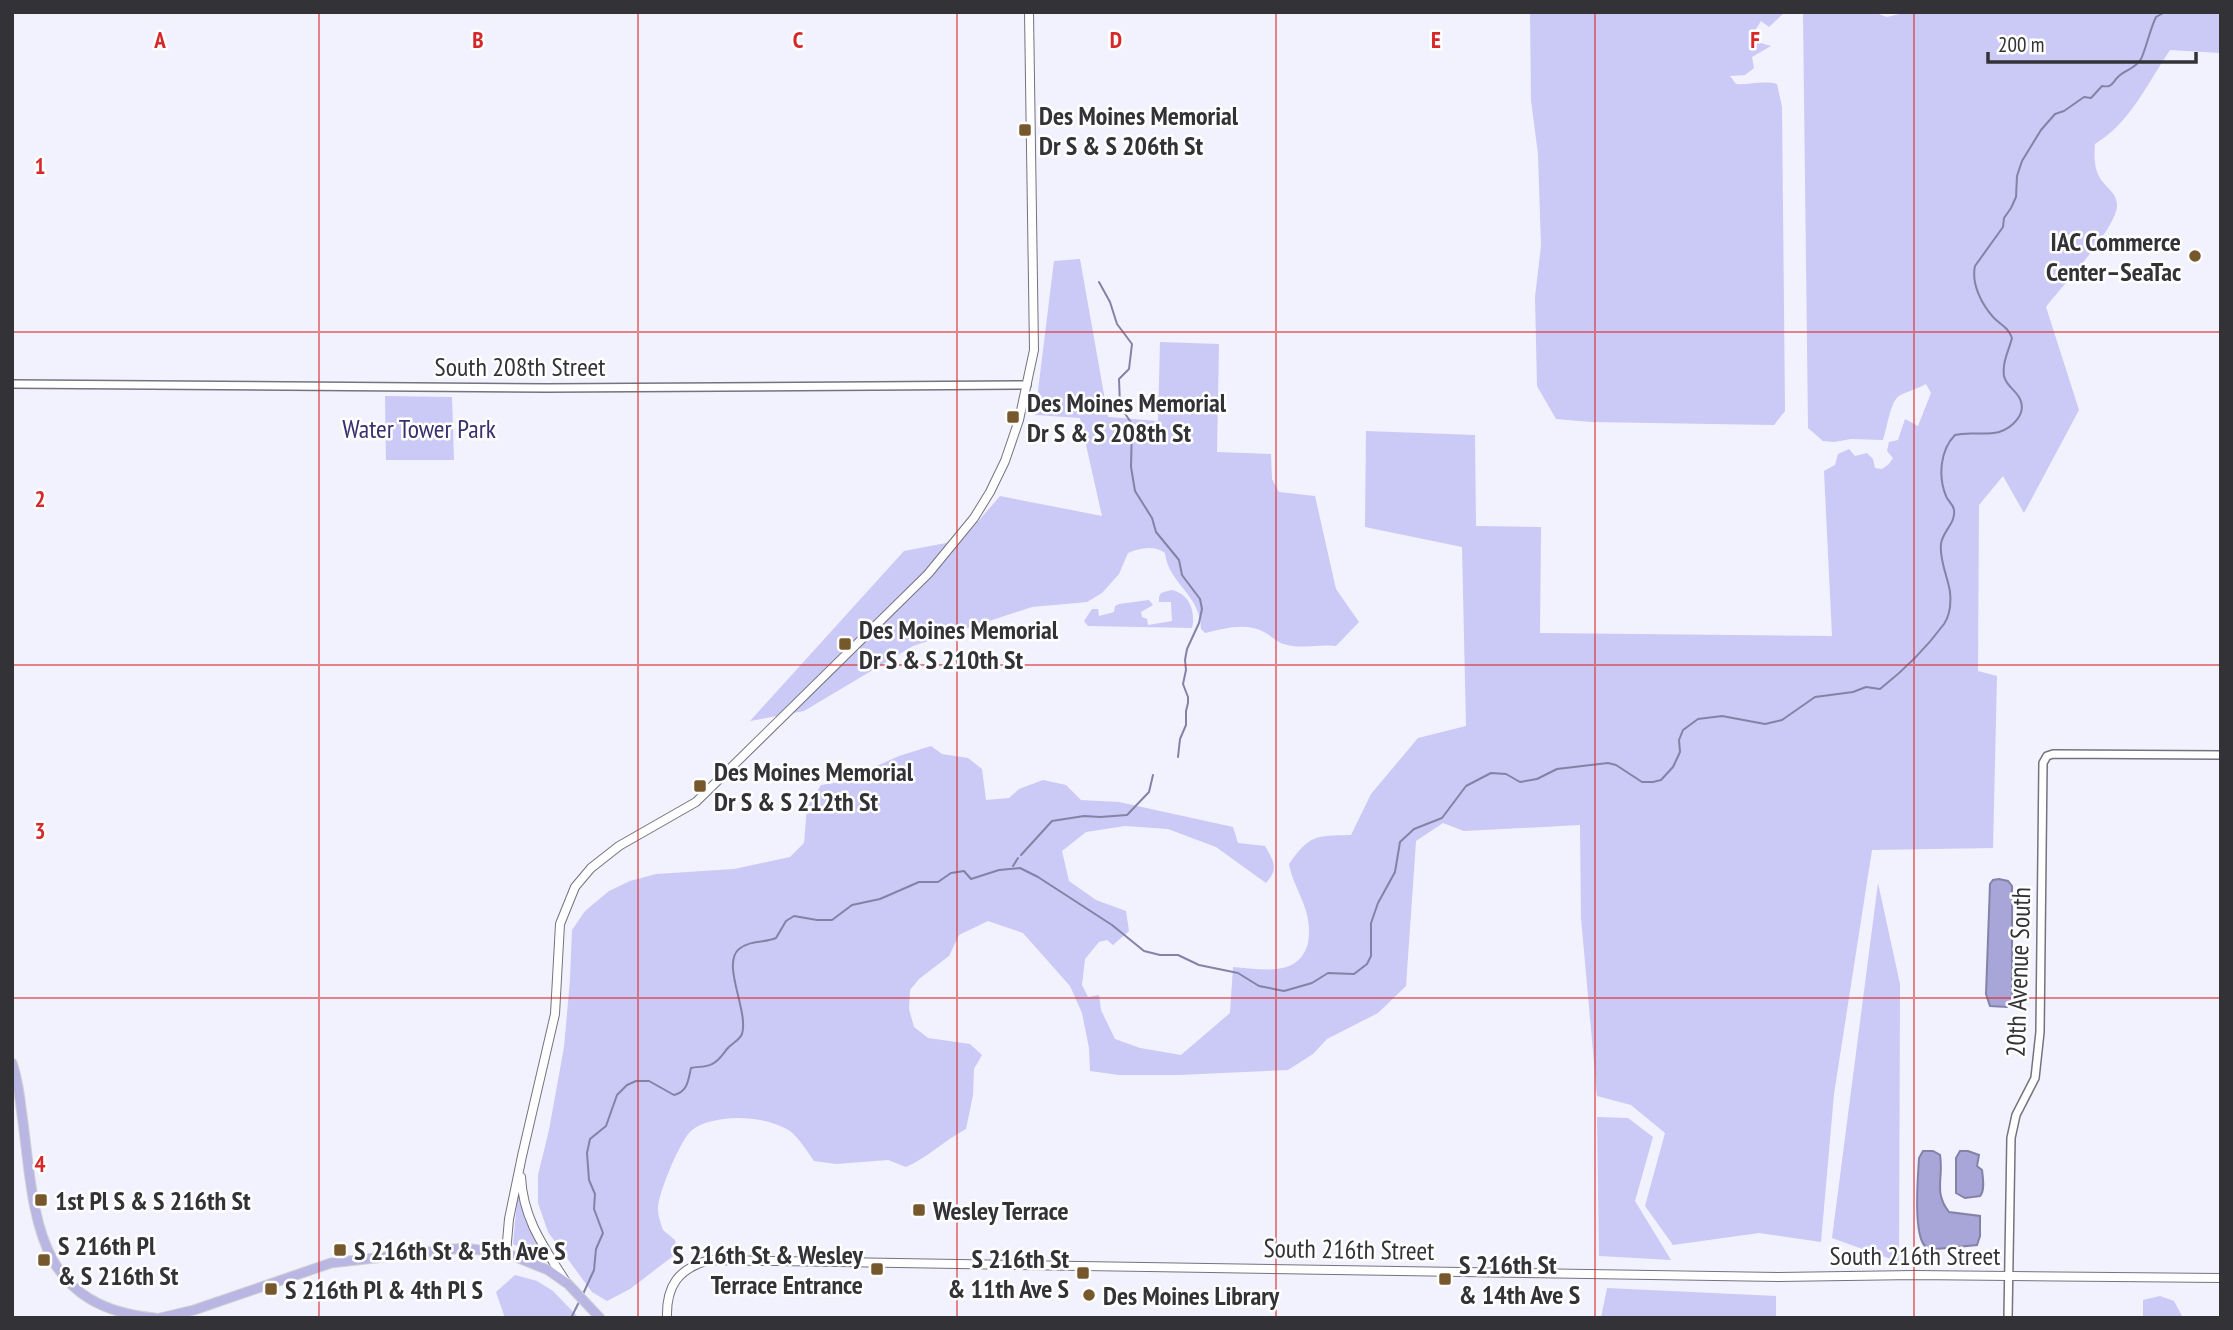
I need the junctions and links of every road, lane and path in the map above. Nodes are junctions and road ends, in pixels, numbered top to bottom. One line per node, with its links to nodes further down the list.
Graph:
1 (1029, 12): 3 (main road)
2 (12, 384): 3 (street, South 208th Street)
3 (1027, 384): 6 (main road)
4 (2221, 755): 8 (street, 20th Avenue South)
5 (12, 1063): 11 (main road)
6 (522, 1156): 7 (main road); 10 (main road)
7 (506, 1253): 10 (main road); 11 (main road)
8 (2008, 1276): 9 (main road, South 216th Street); 13 (main road, South 216th Street); 14 (street, 20th Avenue South)
9 (2221, 1278)
10 (568, 1284): 12 (main road)
11 (157, 1318)
12 (600, 1318)
13 (667, 1318)
14 (2008, 1318)

